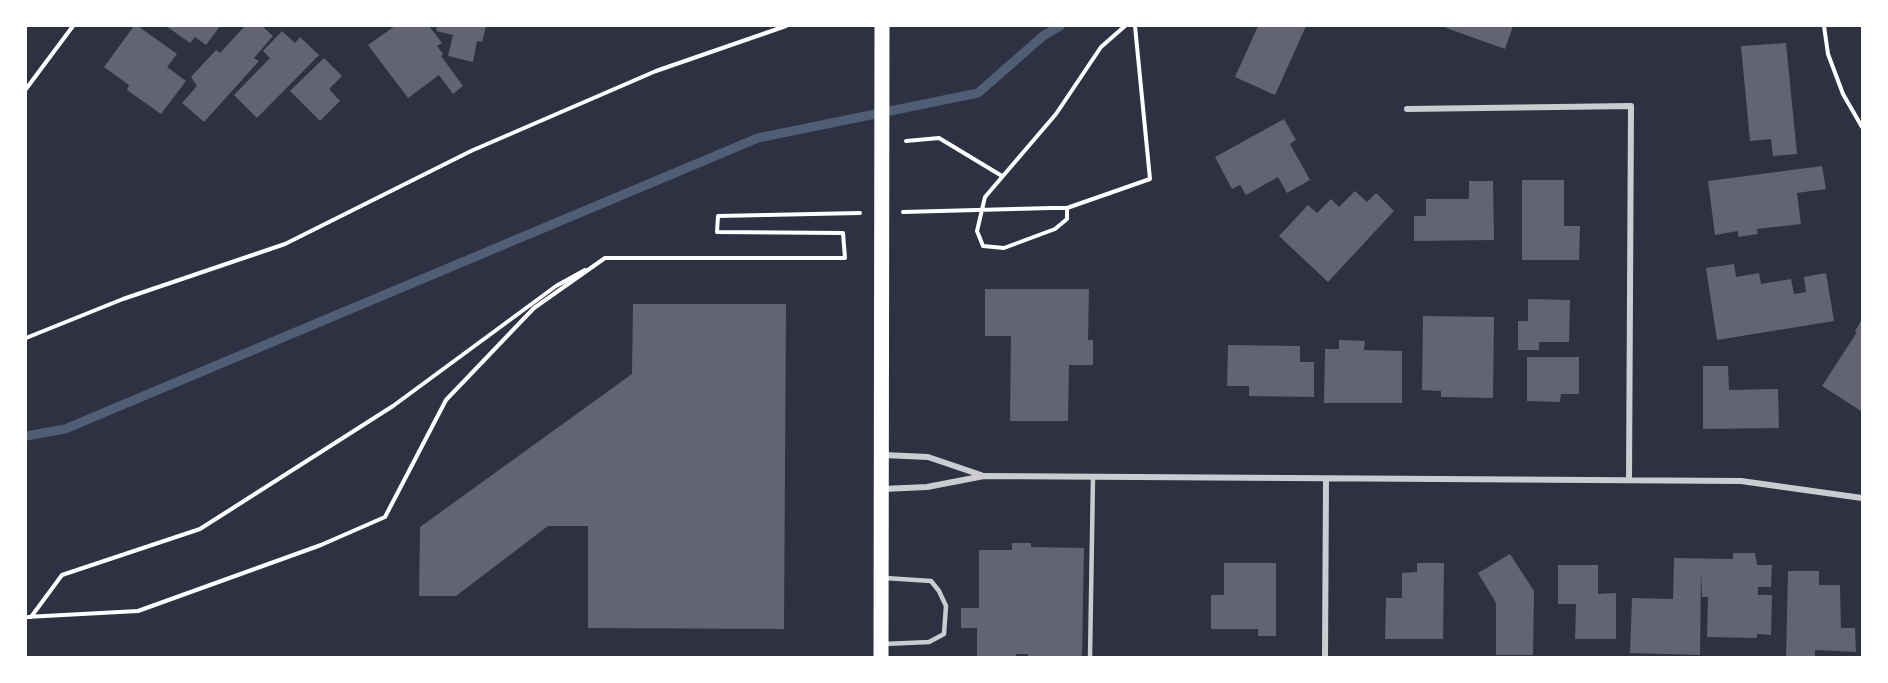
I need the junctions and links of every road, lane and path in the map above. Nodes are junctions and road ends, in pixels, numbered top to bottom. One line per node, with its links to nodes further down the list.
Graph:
1 (73, 26): 7 (path)
2 (786, 26): 16 (path)
3 (882, 26): 10 (main road)
4 (1125, 26): 11 (path)
5 (1135, 26): 12 (path)
6 (1824, 26): 9 (path)
7 (26, 88)
8 (1407, 109): 21 (street)
9 (1863, 128)
10 (883, 138): 11 (path); 17 (main road)
11 (1002, 176): 12 (path)
12 (1066, 208): 13 (path)
13 (896, 212)
14 (860, 213): 15 (path)
15 (605, 258): 25 (path); 25 (path)
16 (26, 338)
17 (883, 455): 18 (street); 22 (main road)
18 (984, 476): 19 (street); 22 (street)
19 (1093, 477): 20 (street); 27 (lane)
20 (1326, 478): 21 (street); 28 (street)
21 (1629, 480): 23 (street)
22 (883, 489): 24 (main road)
23 (1863, 498)
24 (882, 578): 26 (main road); 26 (lane)
25 (28, 617)
26 (881, 651)
27 (1090, 657)
28 (1325, 657)

